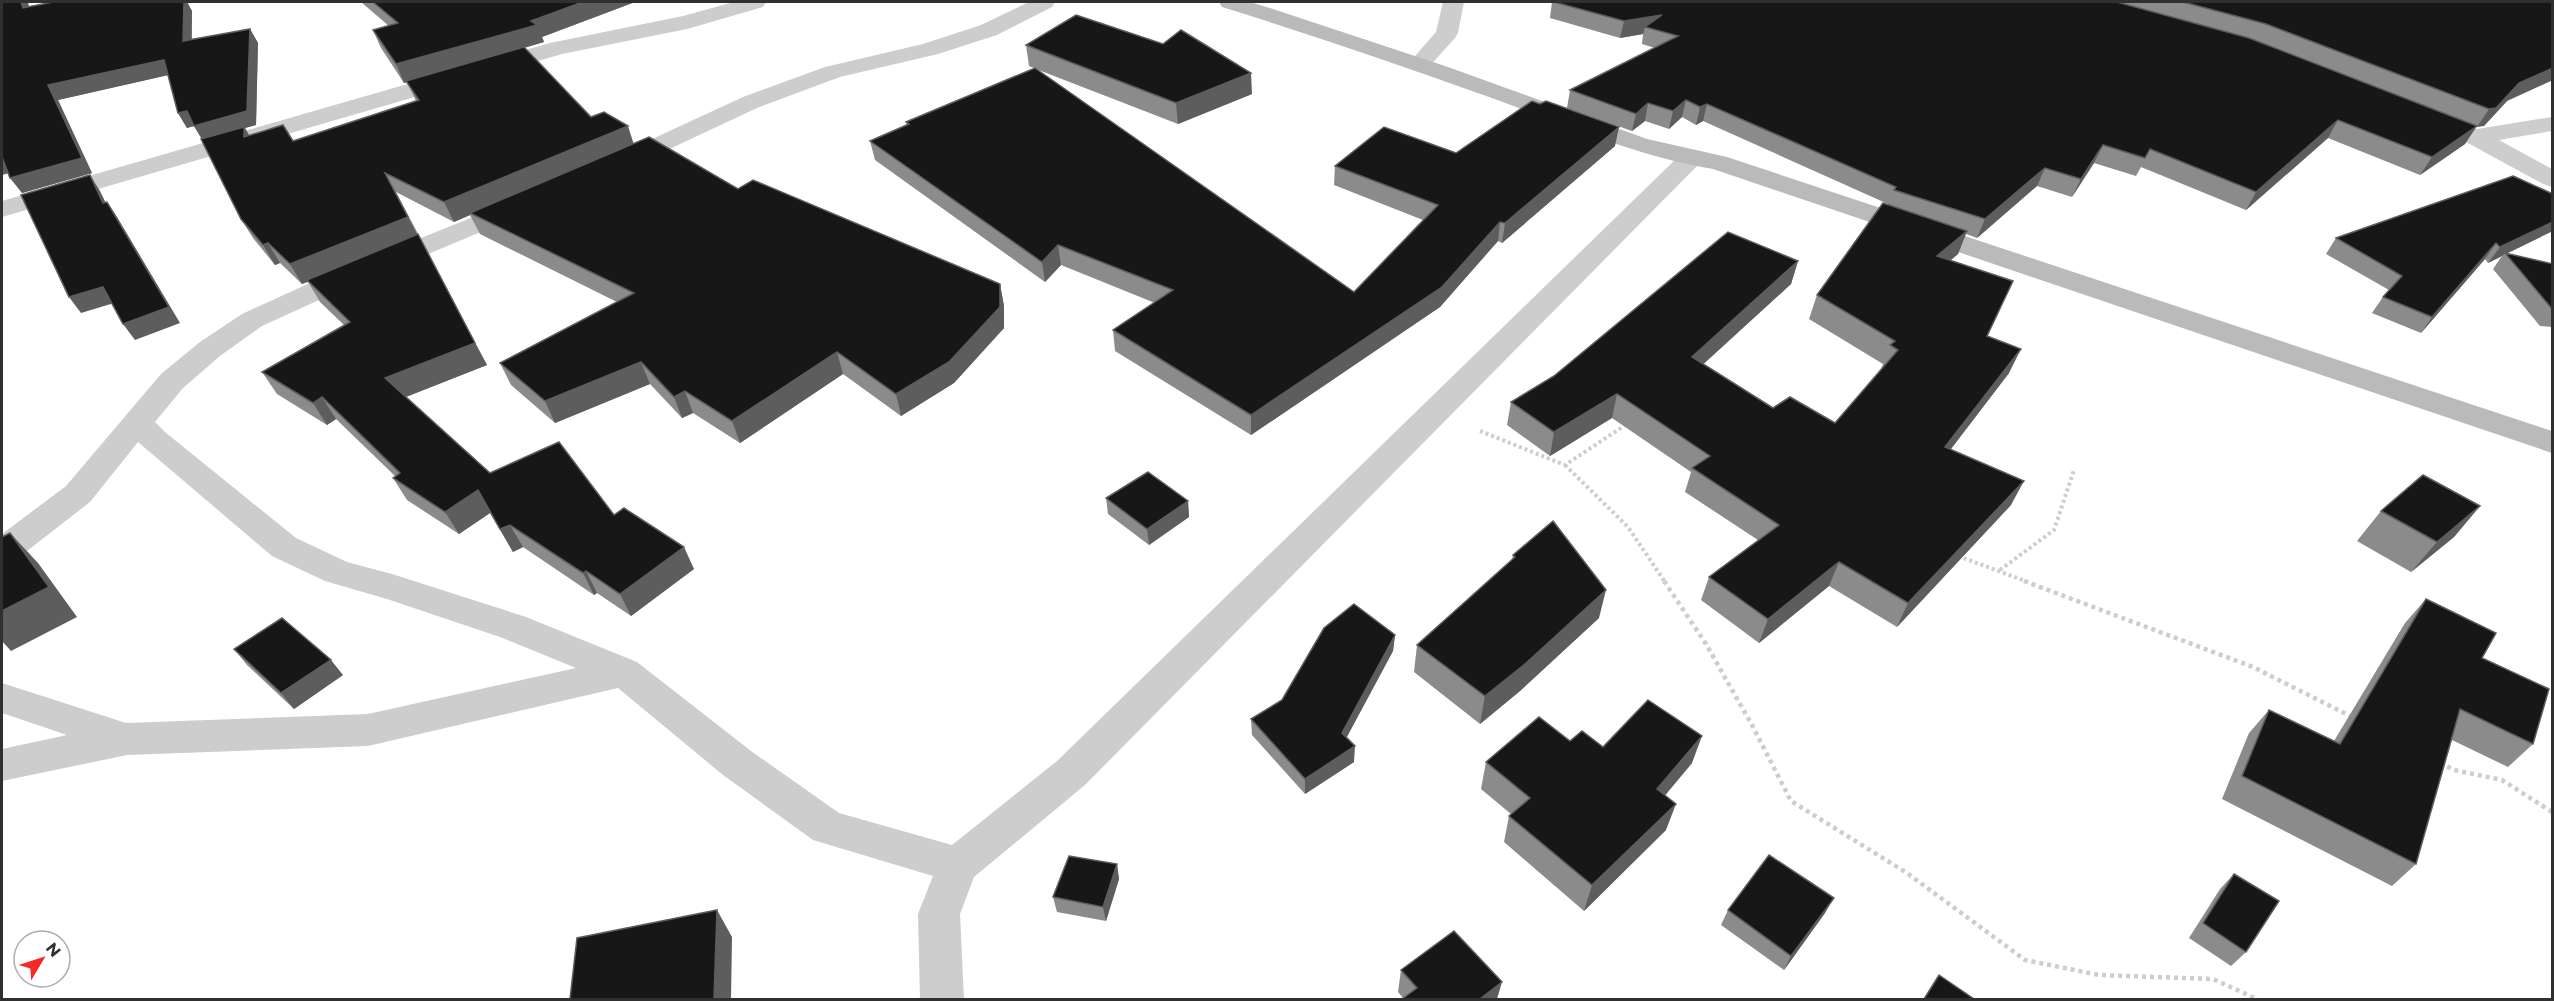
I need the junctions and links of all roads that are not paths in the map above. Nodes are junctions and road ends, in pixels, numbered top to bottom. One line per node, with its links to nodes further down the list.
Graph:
1 (755, 2): 13 (street)
2 (1044, 2): 10 (street)
3 (1230, 2): 5 (street)
4 (1452, 2): 5 (street)
5 (1419, 64): 9 (street)
6 (2403, 107): 8 (street)
7 (2553, 124): 8 (street)
8 (2475, 137): 11 (street)
9 (1690, 159): 15 (street); 21 (street)
10 (592, 176)
11 (2553, 179)
12 (538, 198): 14 (street)
13 (2, 209)
14 (138, 422): 16 (street); 17 (street)
15 (2553, 442)
16 (2, 552)
17 (624, 672): 19 (street); 21 (street)
18 (2, 698): 19 (street)
19 (127, 739): 20 (street)
20 (2, 765)
21 (958, 865): 22 (street)
22 (942, 999)

